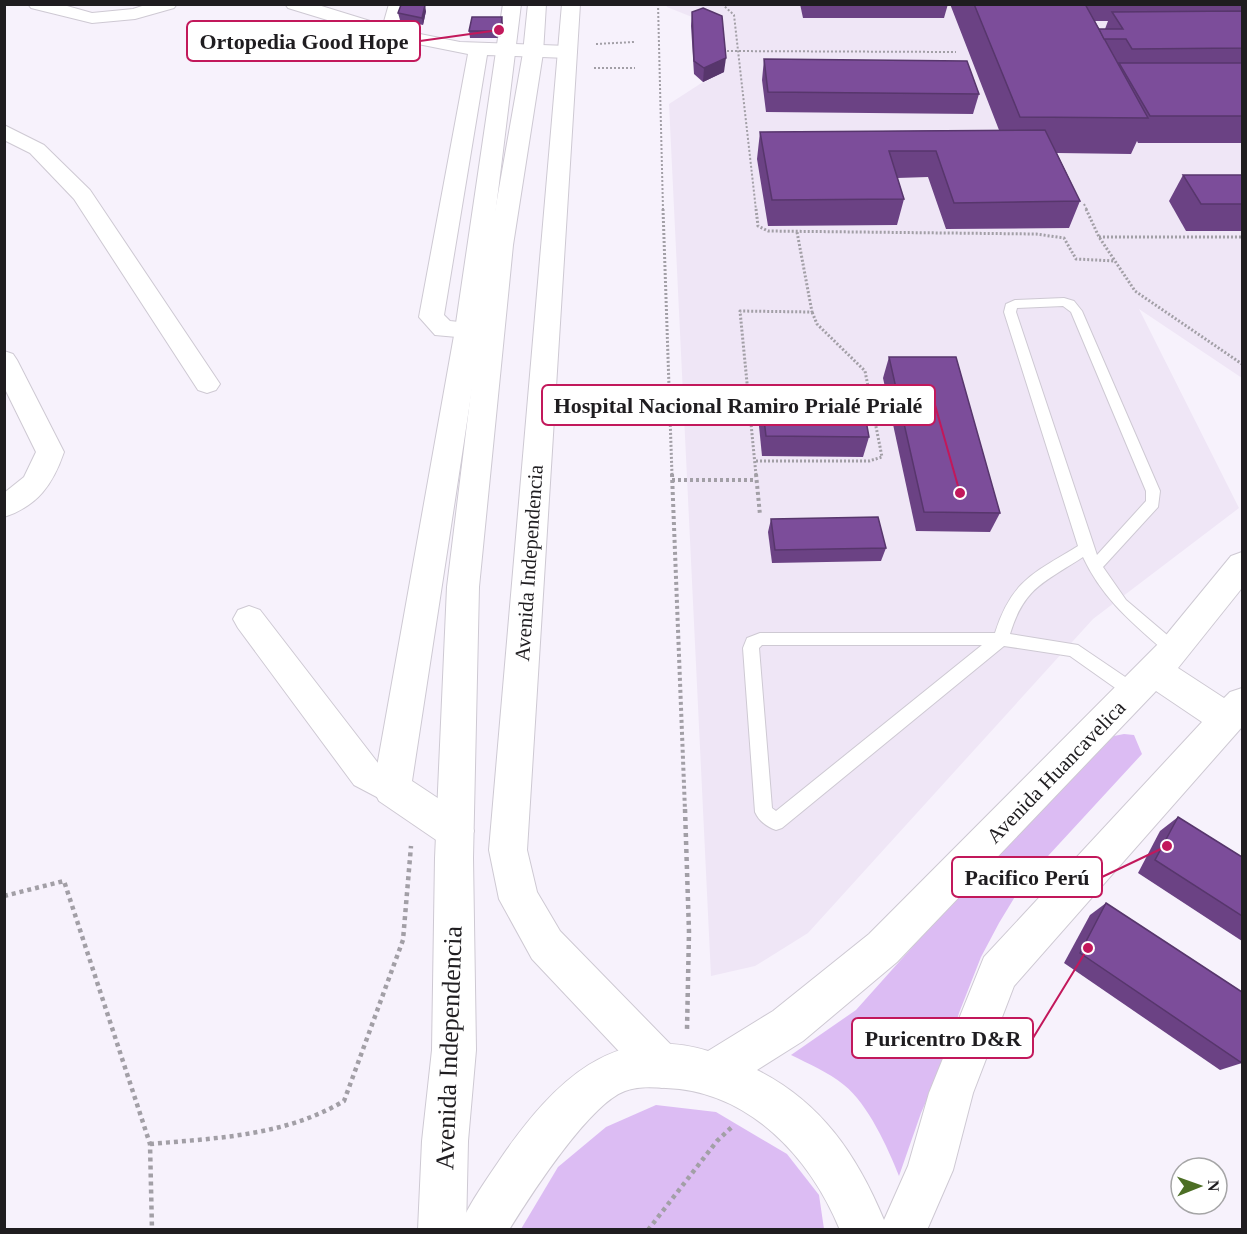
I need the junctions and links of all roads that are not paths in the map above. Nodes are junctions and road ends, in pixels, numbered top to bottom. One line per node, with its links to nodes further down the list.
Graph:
1 (37, 4): 2 (street)
2 (168, 4)
3 (294, 4): 8 (street)
4 (398, 4): 8 (street)
5 (512, 4): 10 (main road, Avenida Independencia)
6 (537, 4): 10 (main road, Avenida Independencia)
7 (572, 4): 11 (main road, Avenida Independencia)
8 (390, 33): 9 (street)
9 (478, 50): 10 (street); 13 (street)
10 (520, 52): 11 (street); 13 (main road, Avenida Independencia); 25 (main road, Avenida Independencia)
11 (583, 55): 26 (main road, Avenida Independencia)
12 (4, 131): 15 (street)
13 (468, 330): 24 (main road, Avenida Independencia)
14 (4, 360): 16 (street)
15 (207, 384)
16 (4, 506)
17 (1086, 548): 19 (lane); 19 (lane); 21 (lane)
18 (1242, 565): 22 (main road, Avenida Huancavelica)
19 (1095, 567): 22 (lane)
20 (249, 619): 24 (street)
21 (1001, 639): 21 (lane); 22 (lane)
22 (1153, 671): 23 (main road); 26 (main road, Avenida Huancavelica)
23 (1235, 712): 30 (main road)
24 (403, 796): 25 (main road)
25 (455, 831): 27 (main road, Avenida Independencia)
26 (687, 1069): 28 (main road); 29 (main road)
27 (442, 1230)
28 (481, 1230)
29 (864, 1230)
30 (903, 1230)

